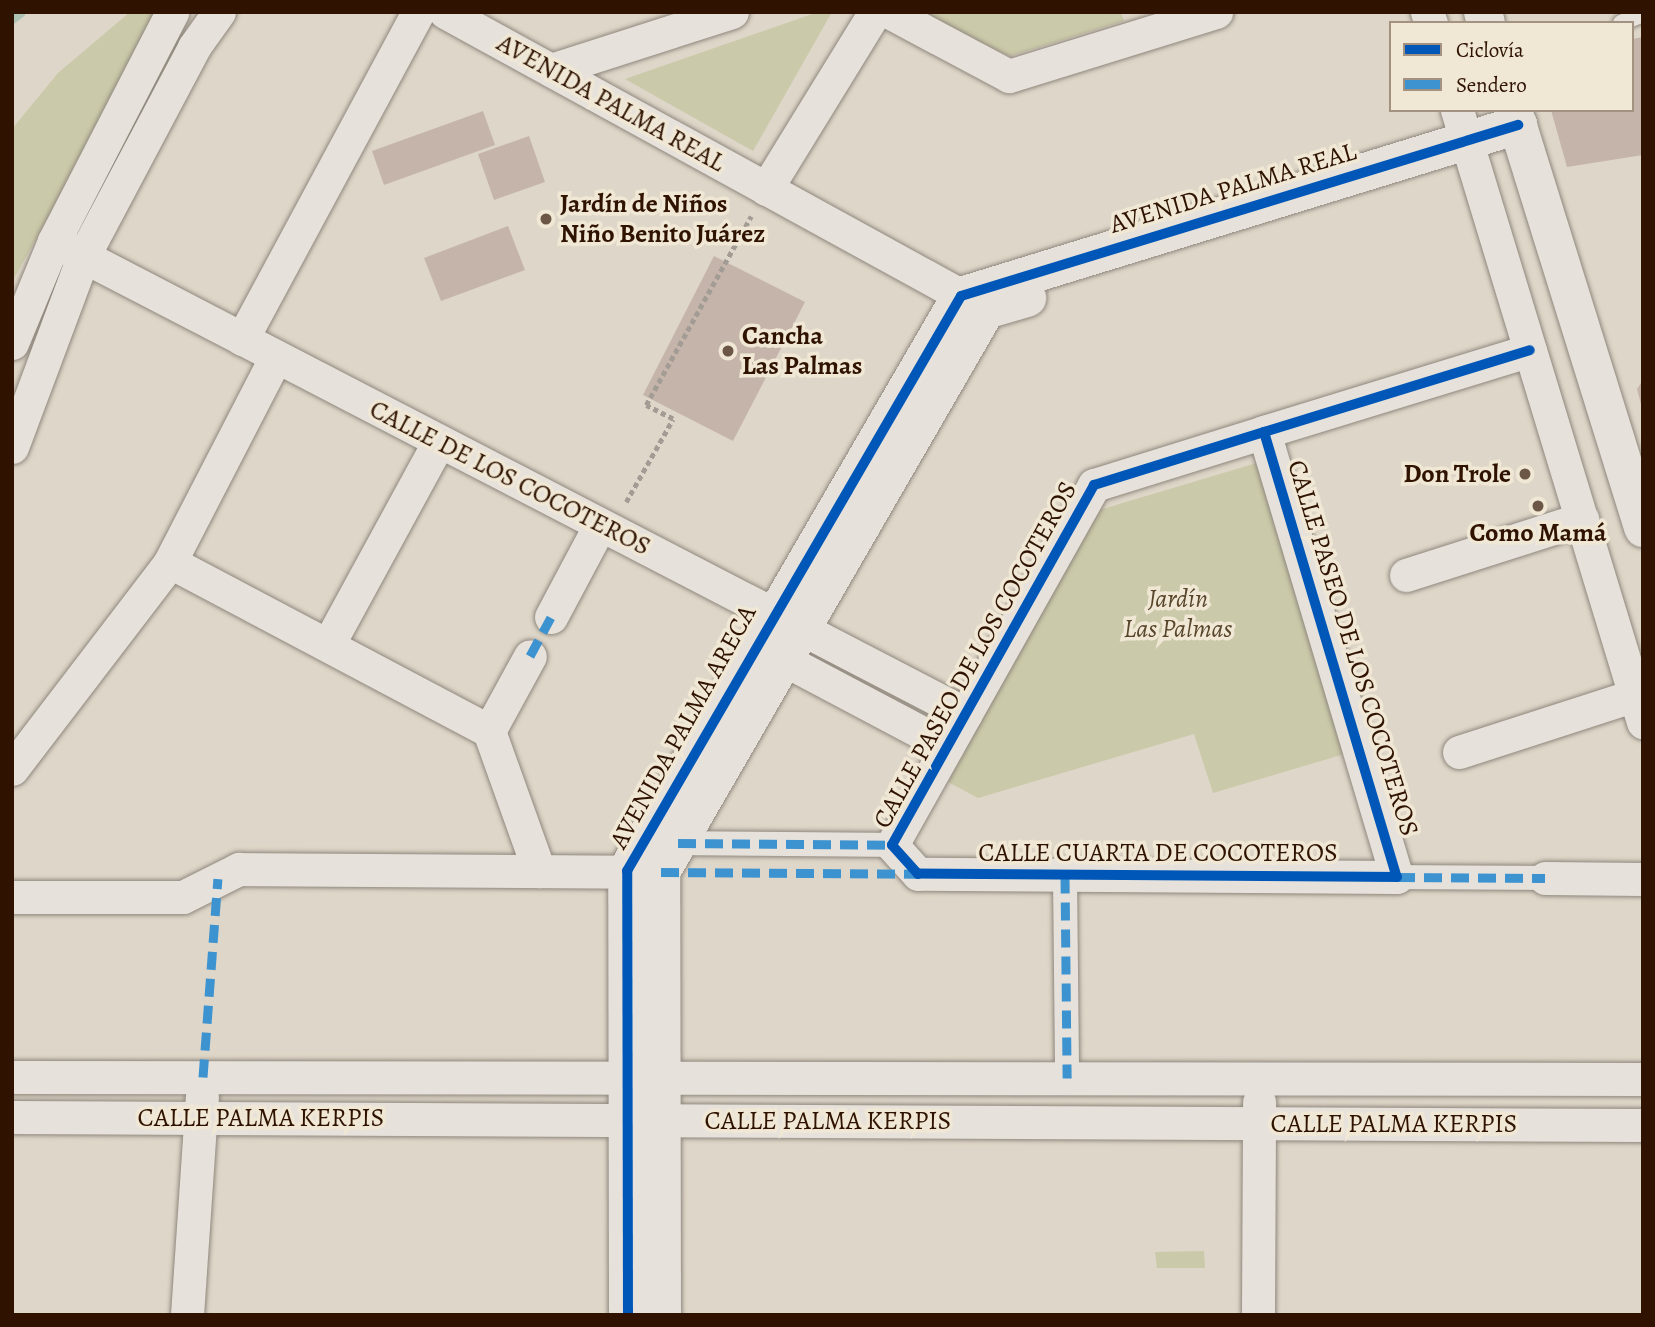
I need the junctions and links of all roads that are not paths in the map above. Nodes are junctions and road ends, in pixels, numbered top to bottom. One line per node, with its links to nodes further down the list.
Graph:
1 (172, 12): 16 (street)
2 (219, 12): 17 (street)
3 (418, 12): 19 (street)
4 (445, 12): 12 (street, AVENIDA PALMA REAL)
5 (732, 12): 12 (street)
6 (875, 12): 15 (street)
7 (889, 12): 11 (street)
8 (1216, 12): 11 (street)
9 (1643, 14): 10 (lane)
10 (1626, 21)
11 (1141, 23)
12 (551, 70): 15 (street, AVENIDA PALMA REAL)
13 (1519, 128): 14 (street, AVENIDA PALMA REAL); 28 (street)
14 (1466, 138): 18 (street, AVENIDA PALMA REAL); 21 (street)
15 (766, 189): 18 (street, AVENIDA PALMA REAL)
16 (54, 241): 17 (street, CALLE DE LOS COCOTEROS); 20 (street)
17 (83, 257): 19 (street, CALLE DE LOS COCOTEROS); 25 (street)
18 (974, 303): 32 (street, AVENIDA PALMA ARECA)
19 (242, 339): 22 (street, CALLE DE LOS COCOTEROS)
20 (12, 343)
21 (1530, 350): 23 (street, CALLE PASEO DE LOS COCOTEROS); 26 (street)
22 (276, 357): 24 (street, CALLE DE LOS COCOTEROS); 29 (street)
23 (1264, 432): 36 (street, CALLE PASEO DE LOS COCOTEROS); 46 (street, CALLE PASEO DE LOS COCOTEROS)
24 (439, 441): 27 (street, CALLE DE LOS COCOTEROS); 33 (street)
25 (12, 447)
26 (1581, 519): 30 (street); 35 (street)
27 (605, 528): 31 (street); 32 (street, CALLE DE LOS COCOTEROS)
28 (1643, 528)
29 (170, 562): 33 (street); 40 (street)
30 (1406, 575)
31 (551, 617)
32 (778, 637): 36 (street, CALLE DE LOS COCOTEROS); 38 (street); 42 (street, AVENIDA PALMA ARECA); 42 (street, AVENIDA PALMA ARECA)
33 (328, 645): 37 (street)
34 (530, 656): 37 (street)
35 (1639, 709): 39 (street)
36 (965, 715): 38 (street, CALLE PASEO DE LOS COCOTEROS)
37 (489, 731): 43 (street)
38 (947, 746): 41 (street, CALLE PASEO DE LOS COCOTEROS)
39 (1459, 752)
40 (12, 769)
41 (892, 845): 42 (street); 44 (street, CALLE PASEO DE LOS COCOTEROS)
42 (656, 862): 43 (street); 52 (street, AVENIDA PALMA ARECA)
43 (539, 871): 49 (street)
44 (918, 874): 45 (street, CALLE CUARTA DE COCOTEROS)
45 (1065, 875): 46 (street, CALLE CUARTA DE COCOTEROS); 53 (street)
46 (1397, 877): 47 (street, CALLE CUARTA DE COCOTEROS)
47 (1545, 878): 48 (street, CALLE CUARTA DE COCOTEROS)
48 (1643, 879)
49 (12, 897)
50 (12, 1077): 51 (street, CALLE PALMA KERPIS)
51 (203, 1077): 52 (street, CALLE PALMA KERPIS); 57 (street)
52 (645, 1078): 53 (street, CALLE PALMA KERPIS); 58 (street, AVENIDA PALMA ARECA)
53 (1067, 1078): 54 (street, CALLE PALMA KERPIS)
54 (1259, 1078): 55 (street, CALLE PALMA KERPIS); 59 (street)
55 (1643, 1079)
56 (12, 1117): 57 (street, CALLE PALMA KERPIS)
57 (201, 1118): 58 (street, CALLE PALMA KERPIS); 61 (street)
58 (645, 1120): 59 (street, CALLE PALMA KERPIS); 62 (street, AVENIDA PALMA ARECA); 63 (street, AVENIDA PALMA ARECA)
59 (1259, 1123): 60 (street, CALLE PALMA KERPIS); 64 (street)
60 (1643, 1125)
61 (187, 1315)
62 (628, 1315)
63 (662, 1315)
64 (1258, 1315)

